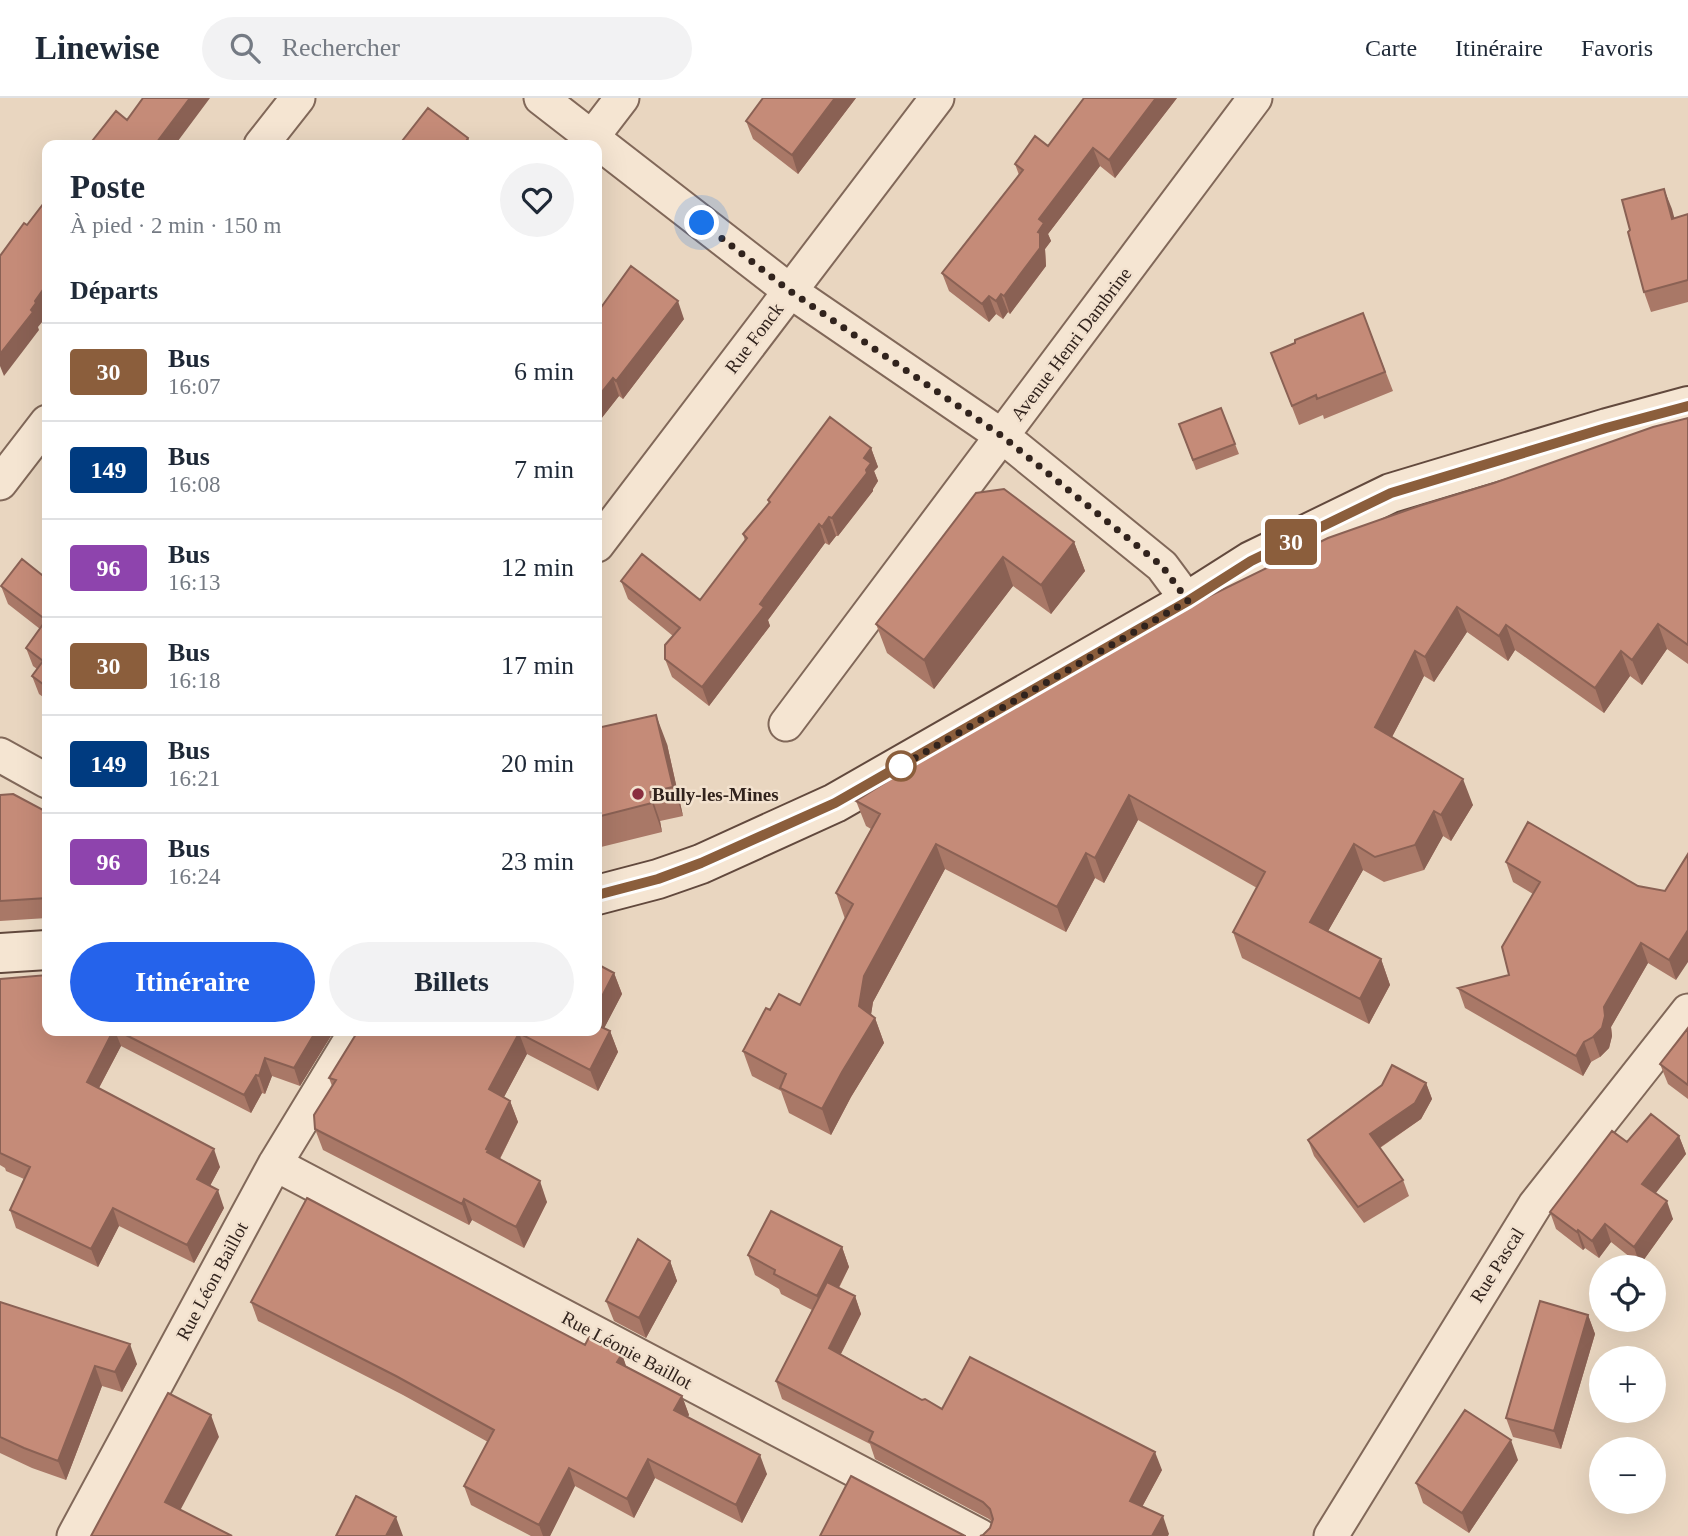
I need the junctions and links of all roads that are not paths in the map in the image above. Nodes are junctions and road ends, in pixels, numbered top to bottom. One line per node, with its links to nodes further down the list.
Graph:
1 (298, 98): 6 (street)
2 (541, 98): 7 (street)
3 (622, 98): 8 (street)
4 (937, 98): 10 (street, Rue Fonck)
5 (1255, 98): 13 (street, Avenue Henri Dambrine)
6 (265, 140)
7 (588, 140)
8 (590, 140)
9 (602, 151): 10 (street)
10 (790, 291): 13 (street); 15 (street, Rue Fonck)
11 (1688, 406): 16 (street)
12 (42, 428): 14 (street)
13 (1002, 436): 16 (street); 17 (street, Avenue Henri Dambrine)
14 (0, 483)
15 (602, 538)
16 (1188, 601): 20 (street)
17 (786, 724)
18 (0, 755): 19 (street)
19 (42, 778)
20 (602, 894)
21 (42, 950): 22 (street)
22 (0, 953)
23 (1688, 1011): 28 (street, Rue Pascal)
24 (353, 1036): 25 (street, Rue Léon Baillot)
25 (275, 1164): 26 (street, Rue Léon Baillot); 27 (street, Rue Léonie Baillot)
26 (74, 1536)
27 (979, 1536)
28 (1331, 1536)

